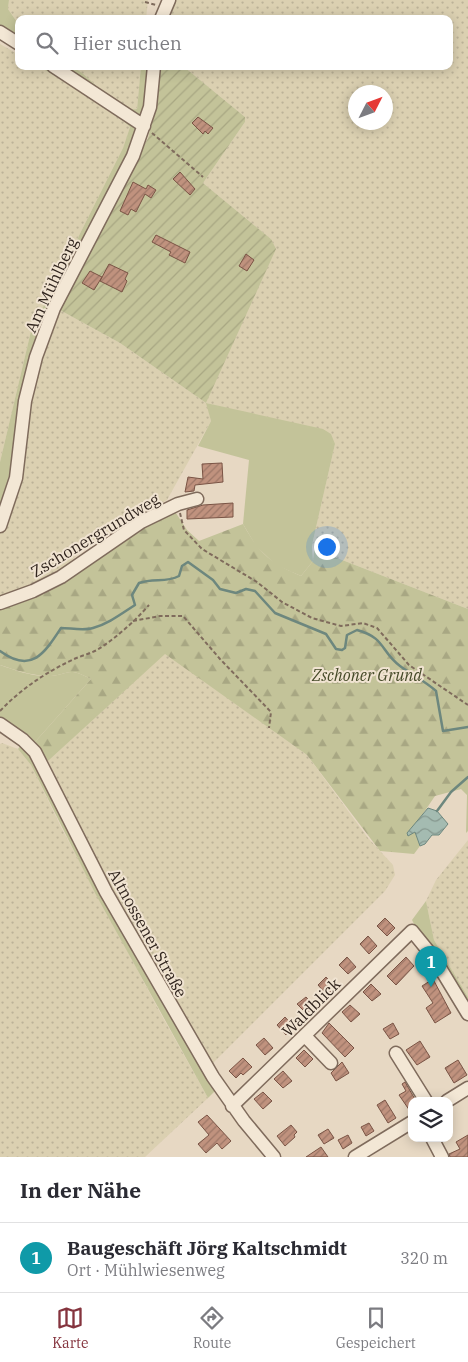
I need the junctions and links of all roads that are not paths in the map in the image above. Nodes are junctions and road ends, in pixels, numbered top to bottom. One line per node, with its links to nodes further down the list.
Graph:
1 (169, 0): 2 (street)
2 (163, 15)
3 (0, 32): 4 (street)
4 (15, 41)
5 (58, 70): 7 (street)
6 (154, 70): 7 (street, Am Mühlberg)
7 (144, 126): 9 (street, Am Mühlberg)
8 (197, 499): 10 (street, Zschonergrundweg)
9 (0, 526)
10 (0, 603)
11 (0, 724): 19 (street, Altnossener Straße)
12 (468, 1014): 13 (street, Waldblick)
13 (305, 1036): 15 (street); 19 (street, Waldblick)
14 (396, 1053): 17 (street)
15 (331, 1063)
16 (468, 1088): 18 (street)
17 (424, 1097)
18 (453, 1097)
19 (232, 1106): 22 (street, Altnossener Straße)
20 (408, 1124): 23 (street)
21 (434, 1142): 24 (street)
22 (274, 1157)
23 (354, 1157)
24 (442, 1157)

